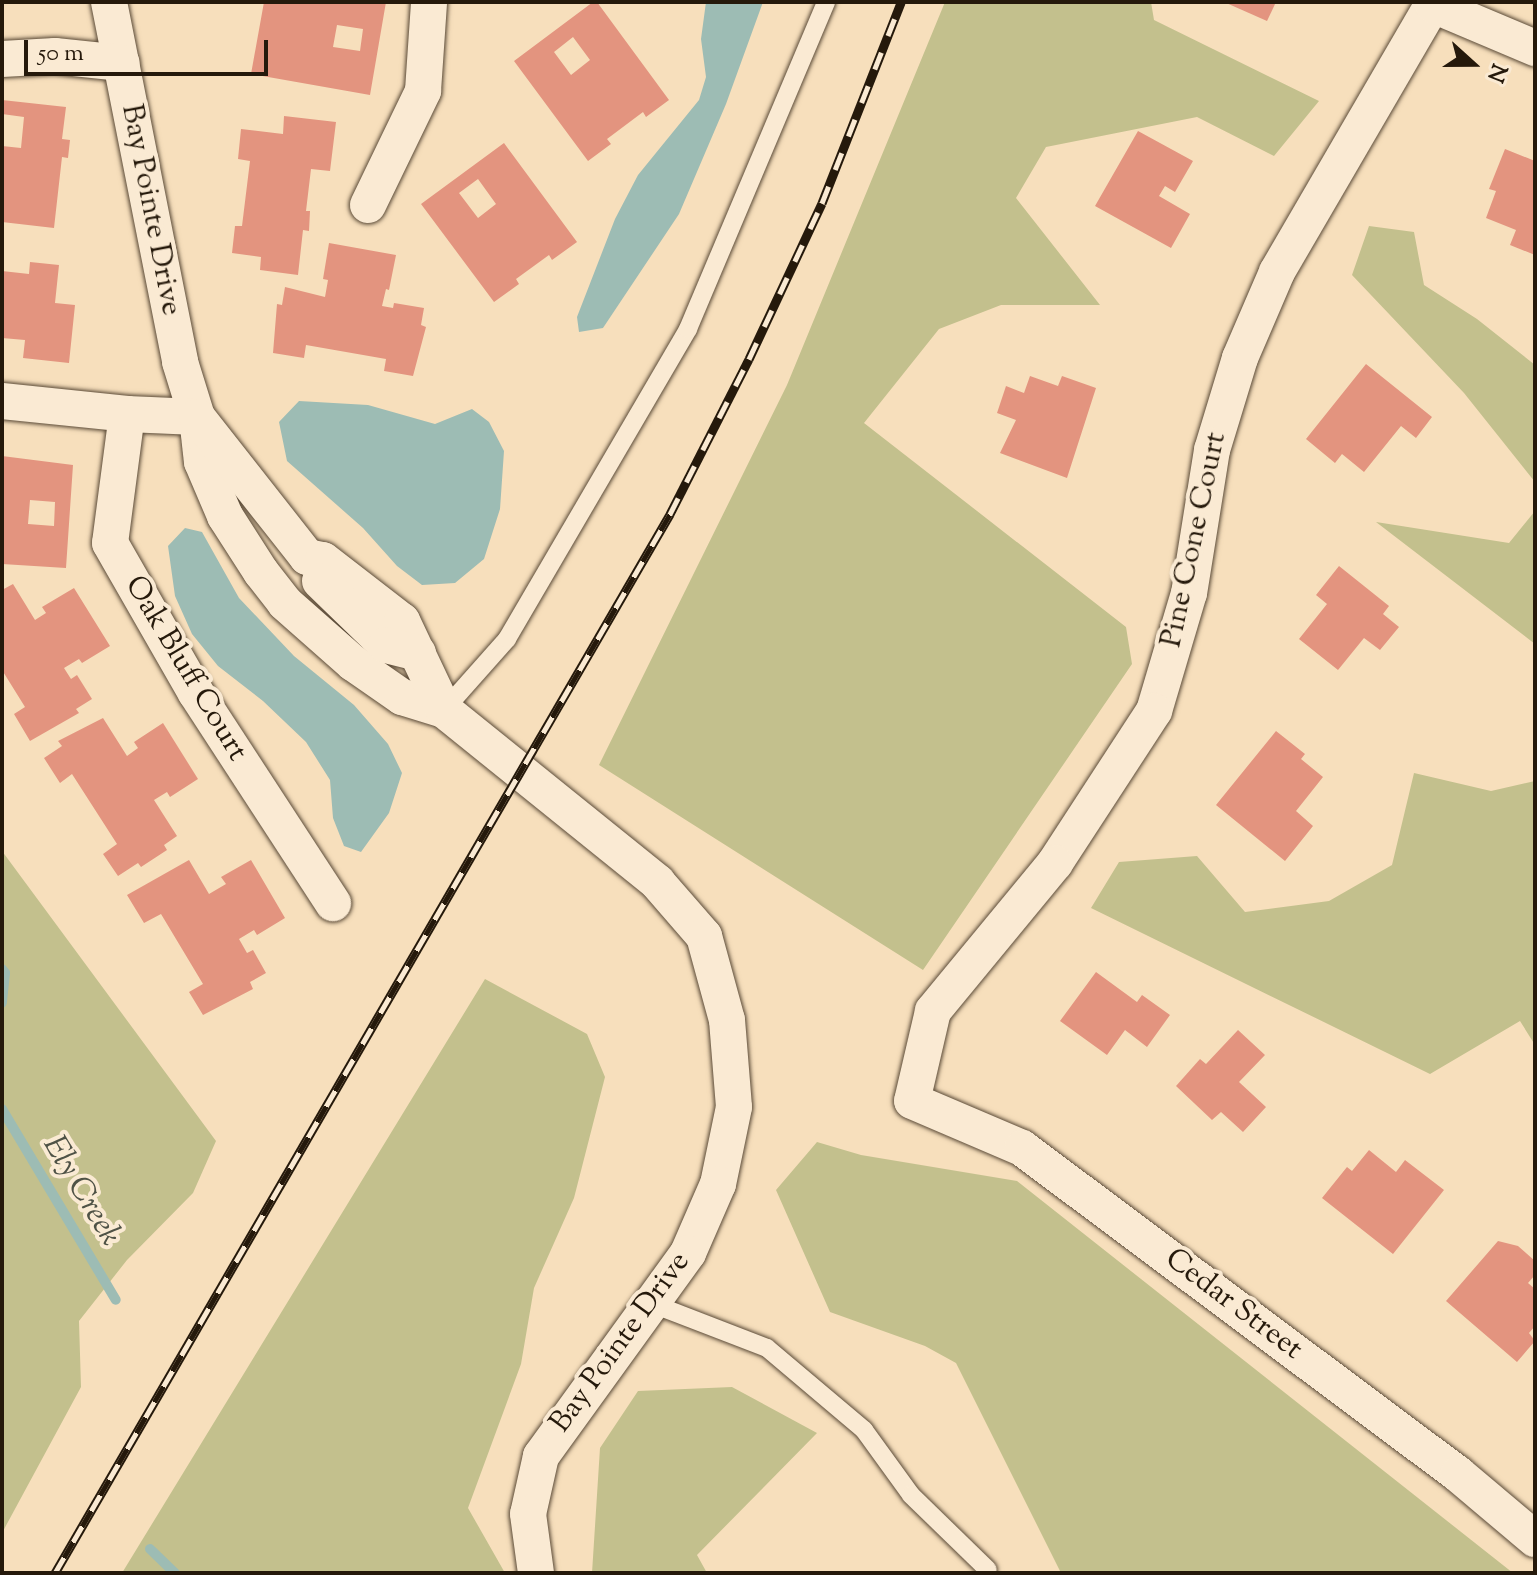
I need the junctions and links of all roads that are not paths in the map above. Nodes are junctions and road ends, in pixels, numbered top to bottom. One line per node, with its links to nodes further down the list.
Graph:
1 (109, 2): 7 (street, Bay Pointe Drive)
2 (429, 2): 8 (street)
3 (826, 2): 14 (lane)
4 (1434, 4): 5 (street); 16 (street, Pine Cone Court)
5 (1535, 48)
6 (2, 59): 7 (street)
7 (122, 63): 11 (street, Bay Pointe Drive)
8 (368, 205)
9 (2, 401): 10 (street)
10 (127, 414): 11 (street); 15 (street, Oak Bluff Court)
11 (197, 417): 12 (street, Bay Pointe Drive); 13 (street, Bay Pointe Drive)
12 (307, 557): 13 (street); 14 (street, Bay Pointe Drive)
13 (275, 589): 14 (street, Bay Pointe Drive)
14 (444, 710): 17 (street, Bay Pointe Drive)
15 (333, 903)
16 (912, 1101): 18 (street, Cedar Street)
17 (653, 1304): 19 (lane); 20 (street, Bay Pointe Drive)
18 (1535, 1539)
19 (988, 1570)
20 (536, 1573)

